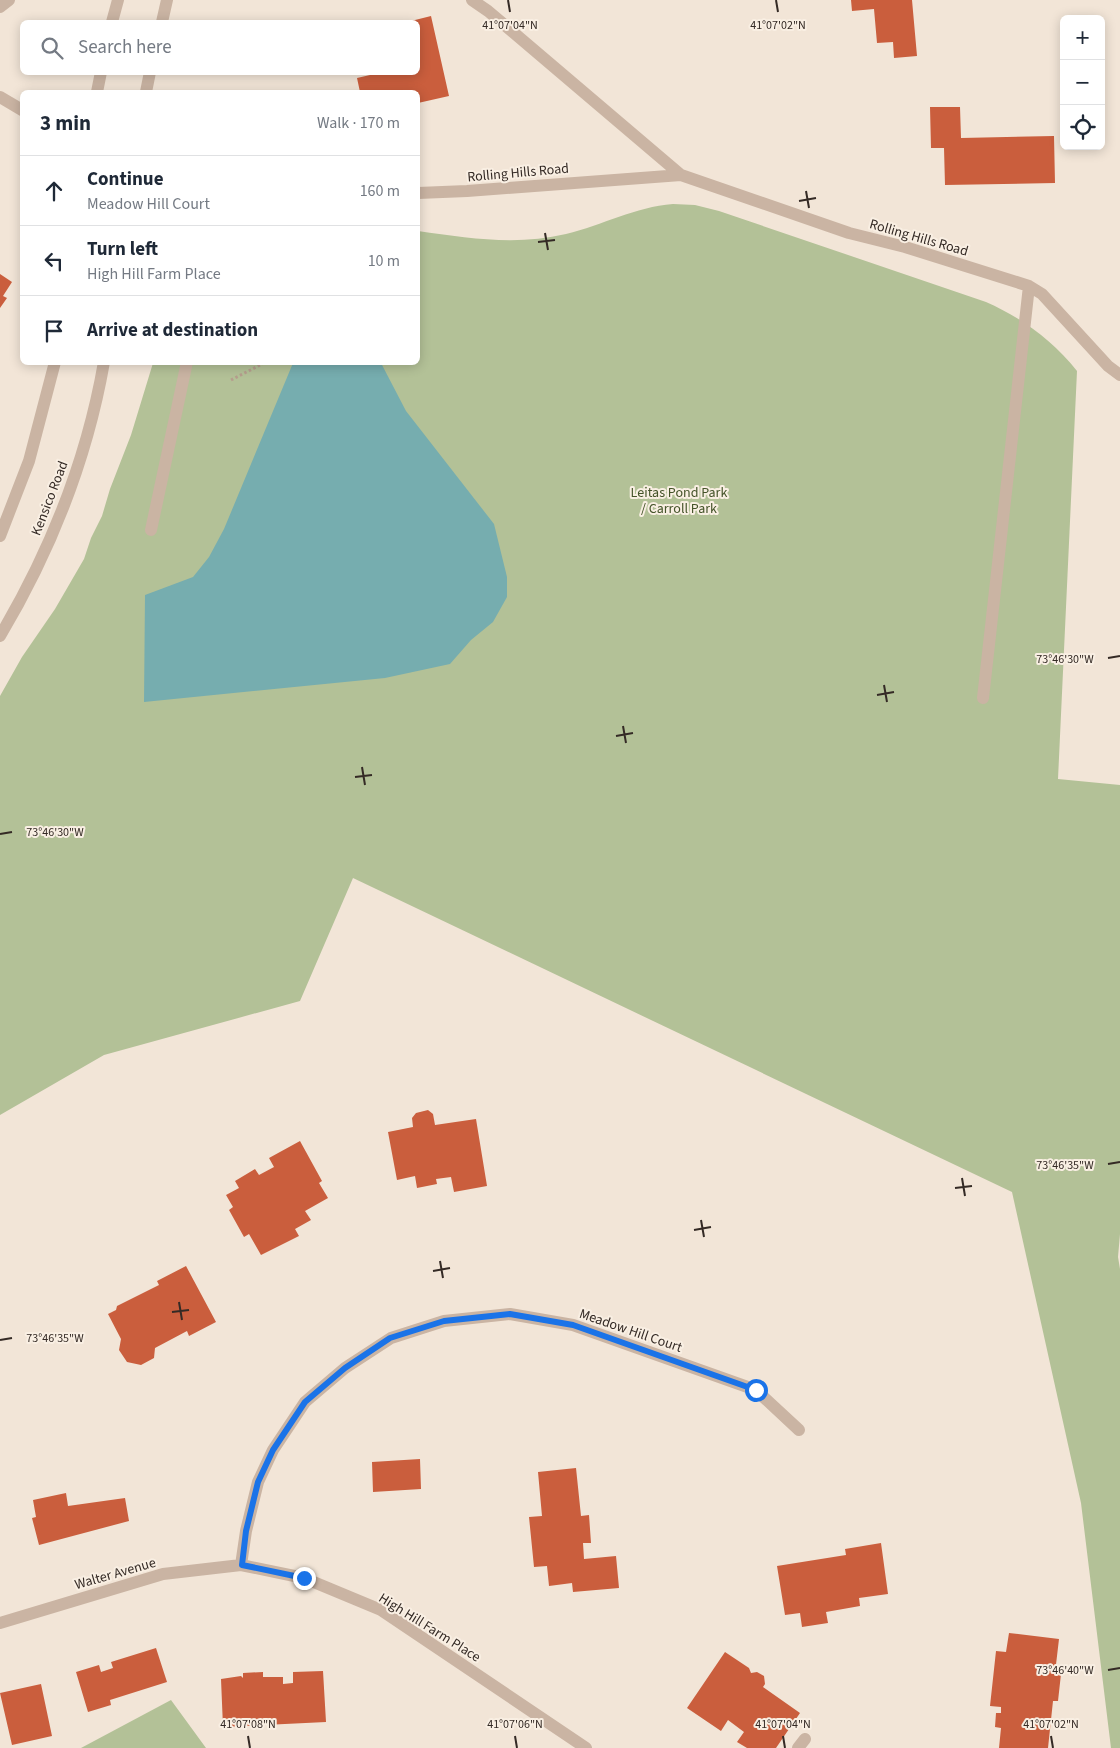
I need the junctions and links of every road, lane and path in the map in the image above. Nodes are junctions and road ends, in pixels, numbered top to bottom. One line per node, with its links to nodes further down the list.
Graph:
1 (9, 0): 5 (street)
2 (118, 0): 6 (street)
3 (167, 0): 7 (street)
4 (472, 0): 14 (street, Rolling Hills Road)
5 (0, 7)
6 (113, 20)
7 (162, 20)
8 (100, 75): 10 (street)
9 (149, 75): 11 (street)
10 (97, 90)
11 (146, 90)
12 (0, 97): 13 (street)
13 (20, 109)
14 (681, 175): 15 (street, Rolling Hills Road); 16 (street, Rolling Hills Road)
15 (420, 193)
16 (1029, 286): 21 (street, Rolling Hills Road); 26 (street)
17 (54, 365): 24 (street)
18 (103, 365): 25 (street, Kensico Road)
19 (185, 365): 23 (street)
20 (260, 365): 22 (path)
21 (1120, 375)
22 (231, 380)
23 (151, 530)
24 (0, 536)
25 (0, 636)
26 (983, 698)
27 (799, 1430): 28 (street, Meadow Hill Court)
28 (242, 1565): 29 (street, Walter Avenue); 30 (street, High Hill Farm Place)
29 (0, 1623)
30 (586, 1748)

